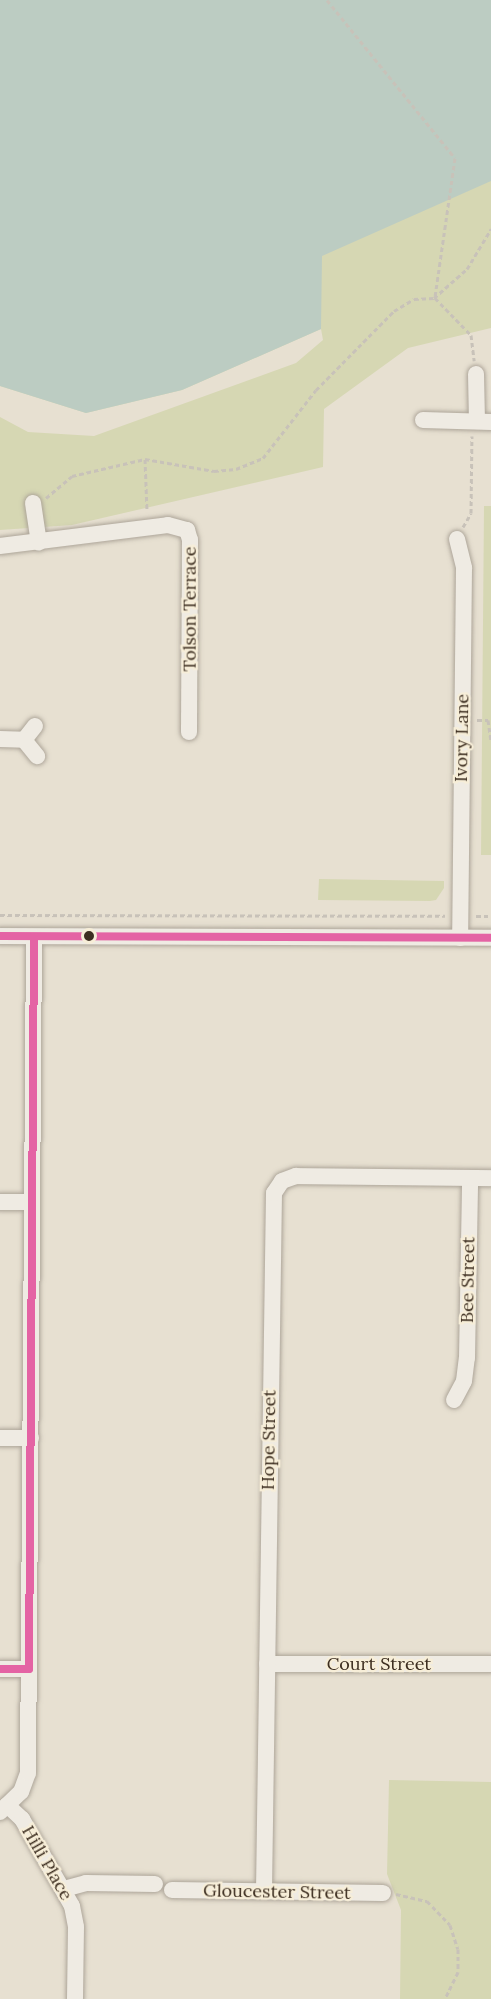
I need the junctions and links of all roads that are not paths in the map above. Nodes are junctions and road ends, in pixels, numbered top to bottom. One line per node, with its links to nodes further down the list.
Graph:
1 (476, 374): 3 (street)
2 (423, 420): 3 (street)
3 (484, 422)
4 (33, 507): 6 (street)
5 (457, 539): 15 (street, Ivory Lane)
6 (39, 543): 7 (street, Tolson Terrace); 9 (street, Tolson Terrace)
7 (0, 546)
8 (35, 726): 11 (street)
9 (189, 732)
10 (0, 739): 11 (street)
11 (24, 740): 12 (street)
12 (37, 756)
13 (0, 936): 14 (street)
14 (34, 937): 15 (street); 20 (street)
15 (460, 938): 16 (street)
16 (491, 938)
17 (470, 1178): 18 (street); 21 (street, Bee Street); 24 (street, Hope Street)
18 (491, 1178)
19 (0, 1202): 20 (street)
20 (32, 1202): 23 (street)
21 (454, 1400)
22 (0, 1438): 23 (street)
23 (31, 1438): 27 (street)
24 (267, 1664): 25 (street, Court Street); 32 (street, Hope Street)
25 (491, 1664)
26 (0, 1668): 27 (street)
27 (29, 1669): 28 (street)
28 (4, 1809): 30 (street, Hilli Place)
29 (156, 1884): 30 (street)
30 (64, 1889): 34 (street, Hilli Place)
31 (172, 1890): 32 (street, Gloucester Street)
32 (264, 1891): 33 (street, Gloucester Street)
33 (382, 1893)
34 (75, 1999)

